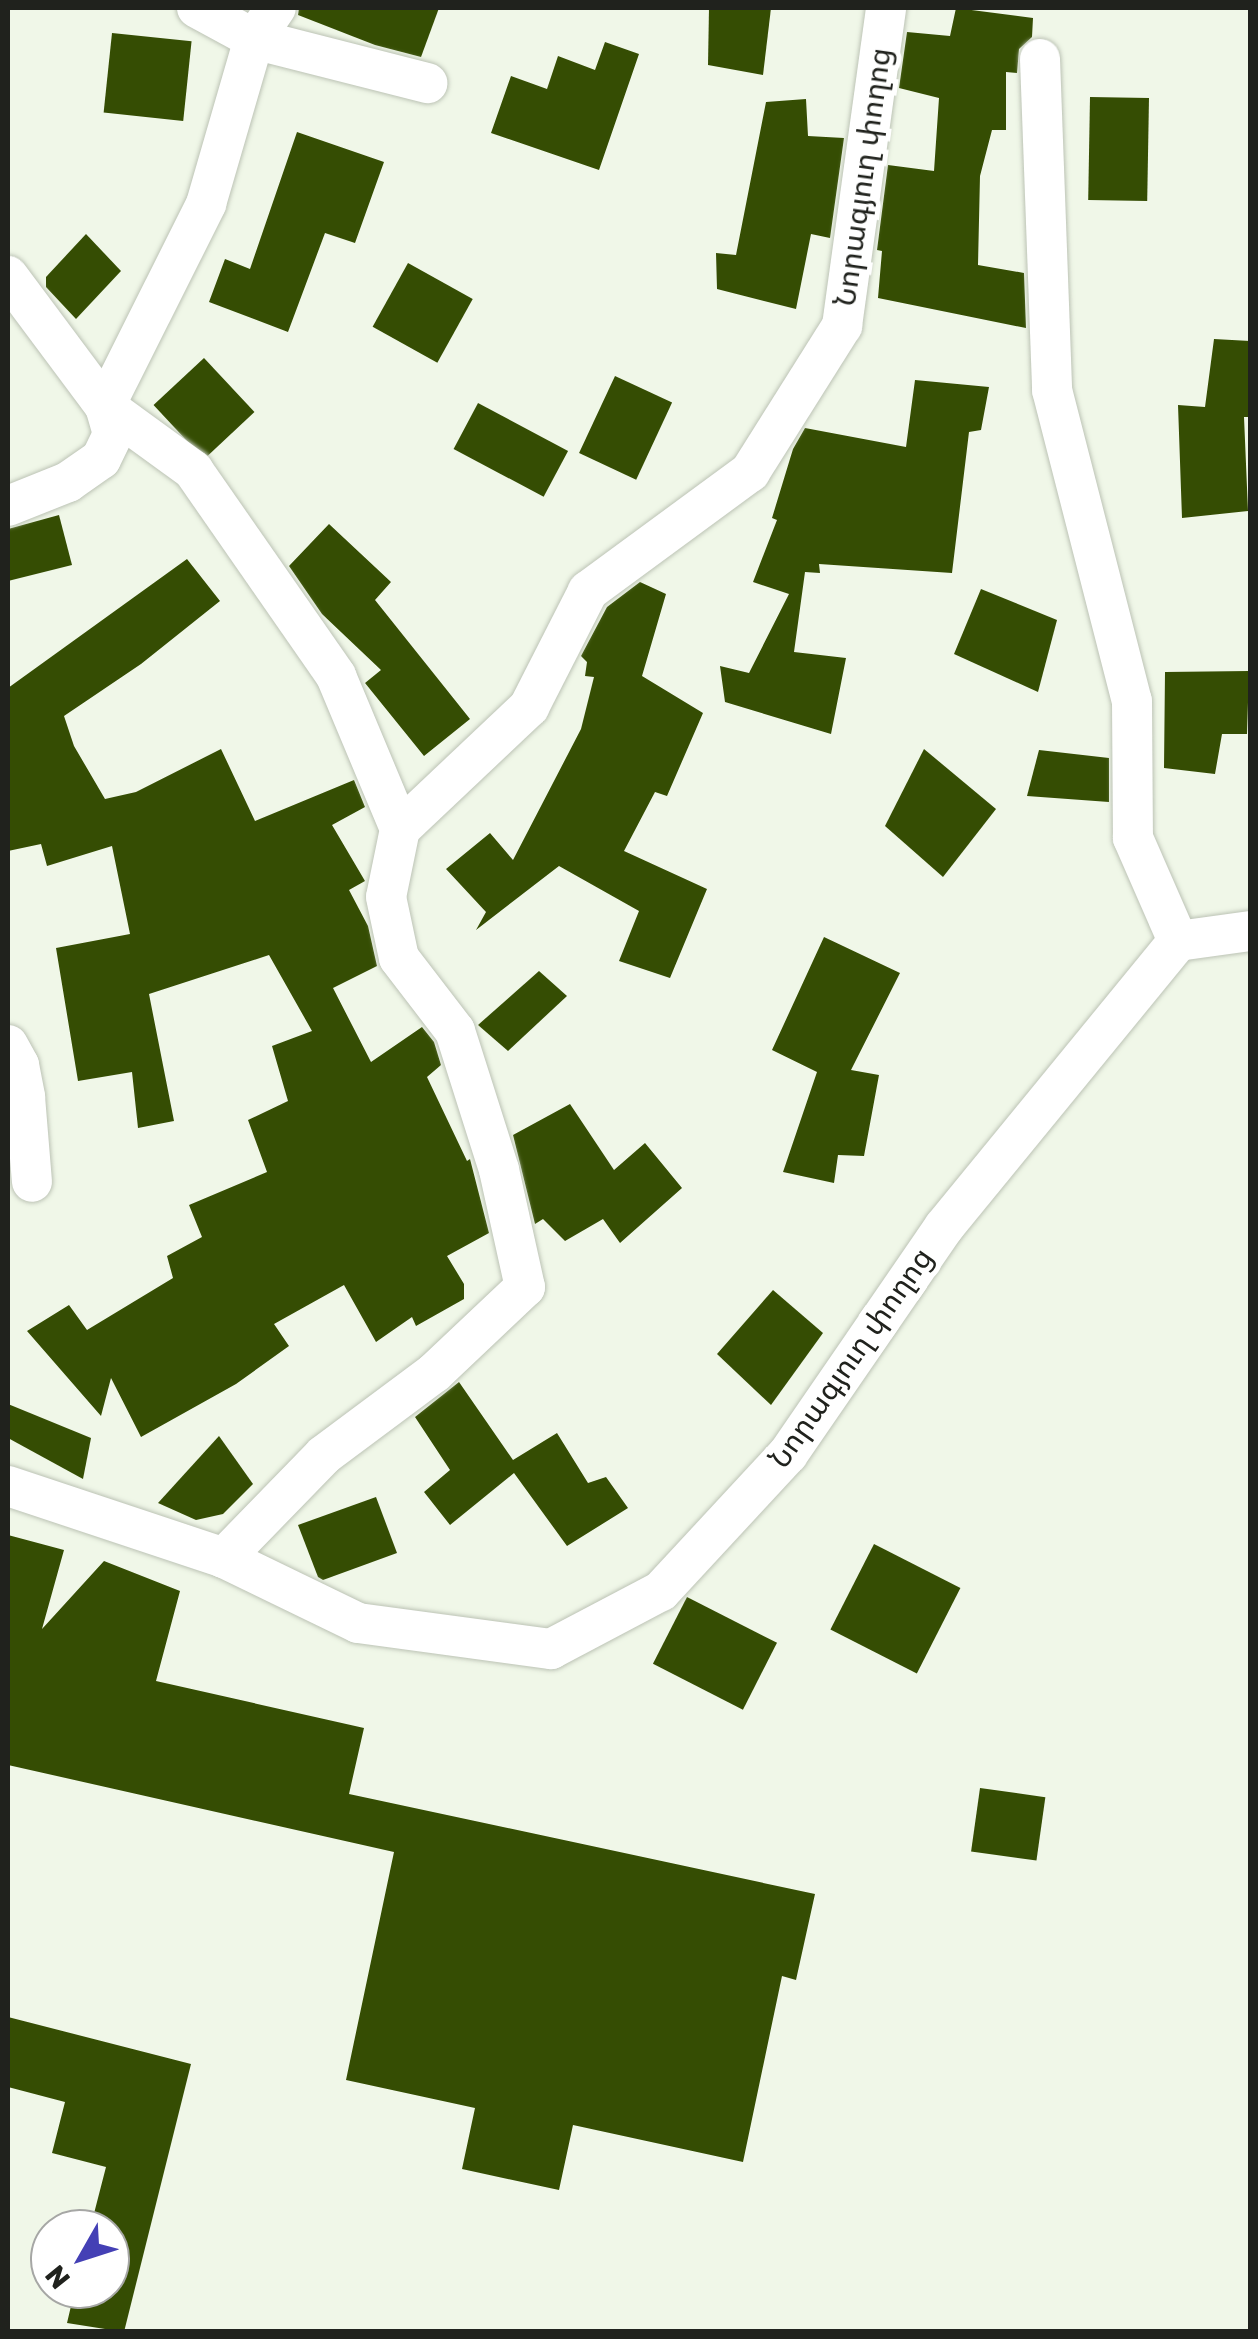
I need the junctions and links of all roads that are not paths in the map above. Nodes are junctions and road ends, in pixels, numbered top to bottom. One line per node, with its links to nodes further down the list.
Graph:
1 (197, 8): 3 (street)
2 (886, 8): 9 (street, Նորագյուղ փողոց)
3 (265, 23): 5 (street); 7 (street)
4 (1040, 59): 11 (street)
5 (427, 83)
6 (8, 276): 7 (street)
7 (105, 406): 8 (street); 9 (street)
8 (8, 506)
9 (400, 829): 15 (street)
10 (1250, 931): 11 (street)
11 (1178, 941): 15 (street, Նորագյուղ փողոց)
12 (8, 1046): 13 (street)
13 (32, 1182)
14 (8, 1486): 15 (street, Նորագյուղ փողոց)
15 (224, 1558)

